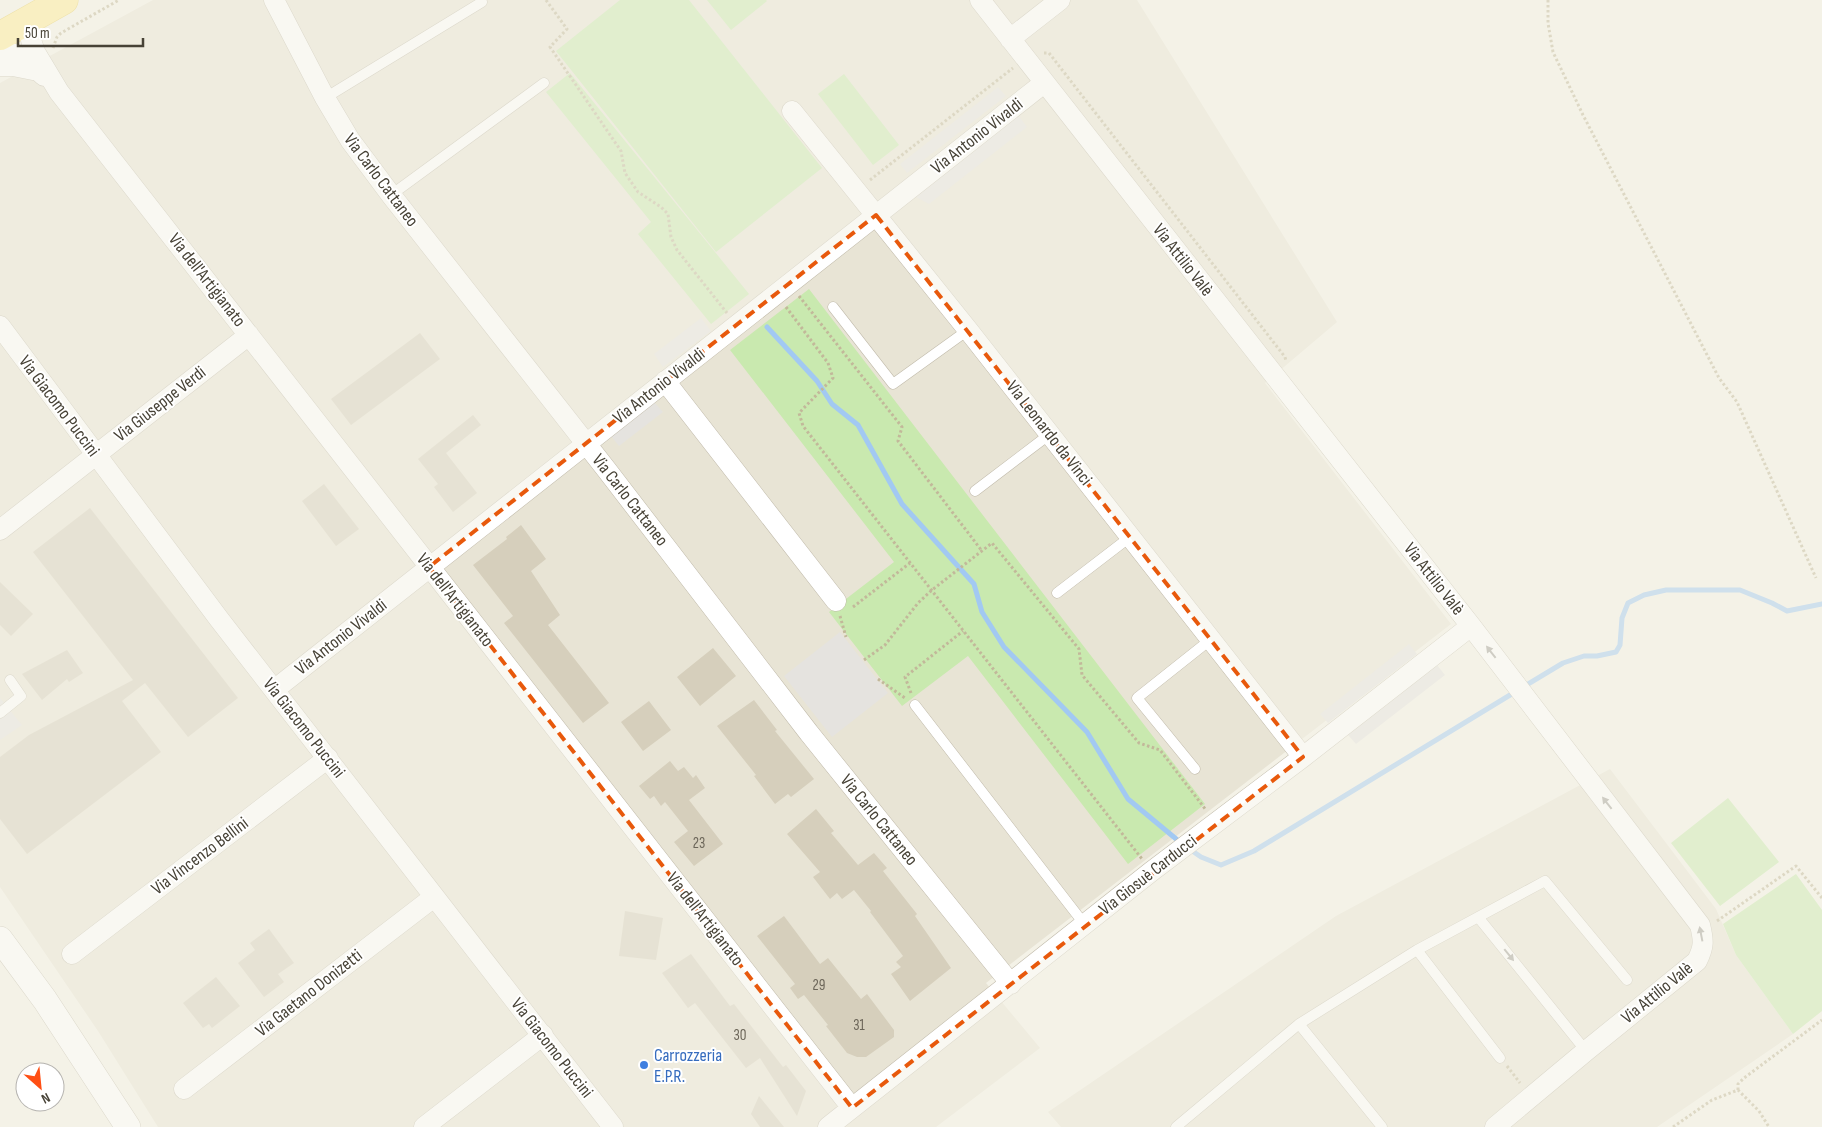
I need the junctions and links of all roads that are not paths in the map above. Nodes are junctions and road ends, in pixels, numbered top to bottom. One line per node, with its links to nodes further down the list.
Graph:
1 (64, 0): 6 (main road)
2 (274, 0): 14 (street, Via Carlo Cattaneo)
3 (980, 0): 8 (street, Via Attilio Valè)
4 (1060, 0): 8 (street)
5 (482, 2): 14 (lane)
6 (32, 18): 7 (main road); 11 (street, Via dell'Artigianato)
7 (0, 36)
8 (1010, 39): 12 (street, Via Attilio Valè)
9 (0, 49): 11 (street, Via dell'Artigianato)
10 (0, 66): 11 (street)
11 (43, 72): 21 (street, Via dell'Artigianato)
12 (1044, 83): 17 (street, Via Antonio Vivaldi); 32 (street, Via Attilio Valè)
13 (544, 84): 16 (lane)
14 (325, 98): 16 (street, Via Carlo Cattaneo)
15 (792, 111): 17 (street, Via Leonardo da Vinci)
16 (391, 195): 24 (street, Via Carlo Cattaneo)
17 (876, 215): 20 (street, Via Leonardo da Vinci); 22 (street, Via Antonio Vivaldi)
18 (833, 307): 20 (lane)
19 (0, 326): 25 (street, Via Giacomo Puccini)
20 (968, 330): 23 (street, Via Leonardo da Vinci)
21 (249, 335): 25 (street, Via Giuseppe Verdi); 29 (street, Via dell'Artigianato)
22 (665, 381): 24 (street, Via Antonio Vivaldi); 31 (street)
23 (1050, 434): 26 (lane); 28 (street, Via Leonardo da Vinci)
24 (586, 443): 29 (street, Via Antonio Vivaldi); 48 (street, Via Carlo Cattaneo)
25 (96, 454): 27 (street, Via Giuseppe Verdi); 35 (street, Via Giacomo Puccini)
26 (975, 491)
27 (0, 530)
28 (1130, 537): 30 (lane); 33 (street, Via Leonardo da Vinci)
29 (429, 567): 35 (street, Via Antonio Vivaldi); 54 (street, Via dell'Artigianato)
30 (1057, 593)
31 (836, 601)
32 (1471, 626): 38 (street, Via Giosuè Carducci); 51 (street, Via Attilio Valè, one-way to 32)
33 (1210, 640): 38 (street, Via Leonardo da Vinci); 40 (lane)
34 (10, 680): 37 (lane)
35 (274, 690): 39 (street, Via Giacomo Puccini)
36 (915, 705): 43 (lane)
37 (0, 713)
38 (1303, 757): 43 (street, Via Giosuè Carducci)
39 (328, 758): 41 (street, Via Giacomo Puccini); 46 (street, Via Vincenzo Bellini)
40 (1195, 770)
41 (434, 897): 50 (street, Via Giacomo Puccini); 53 (street, Via Gaetano Donizetti)
42 (1478, 918): 45 (lane); 47 (lane); 51 (lane, one-way to 51)
43 (1085, 924): 48 (street, Via Giosuè Carducci)
44 (0, 938): 56 (street)
45 (1417, 950): 49 (lane); 52 (lane)
46 (72, 954)
47 (1627, 980)
48 (1010, 984): 54 (street, Via Giosuè Carducci)
49 (1300, 1024): 55 (lane); 60 (lane)
50 (543, 1035): 57 (street); 58 (street, Via Giacomo Puccini)
51 (1586, 1050): 61 (street, Via Attilio Valè)
52 (1500, 1058)
53 (184, 1089)
54 (852, 1108): 59 (street, Via Giosuè Carducci)
55 (1180, 1126)
56 (128, 1127)
57 (424, 1127)
58 (613, 1127)
59 (828, 1127)
60 (1382, 1127)
61 (1495, 1127)

